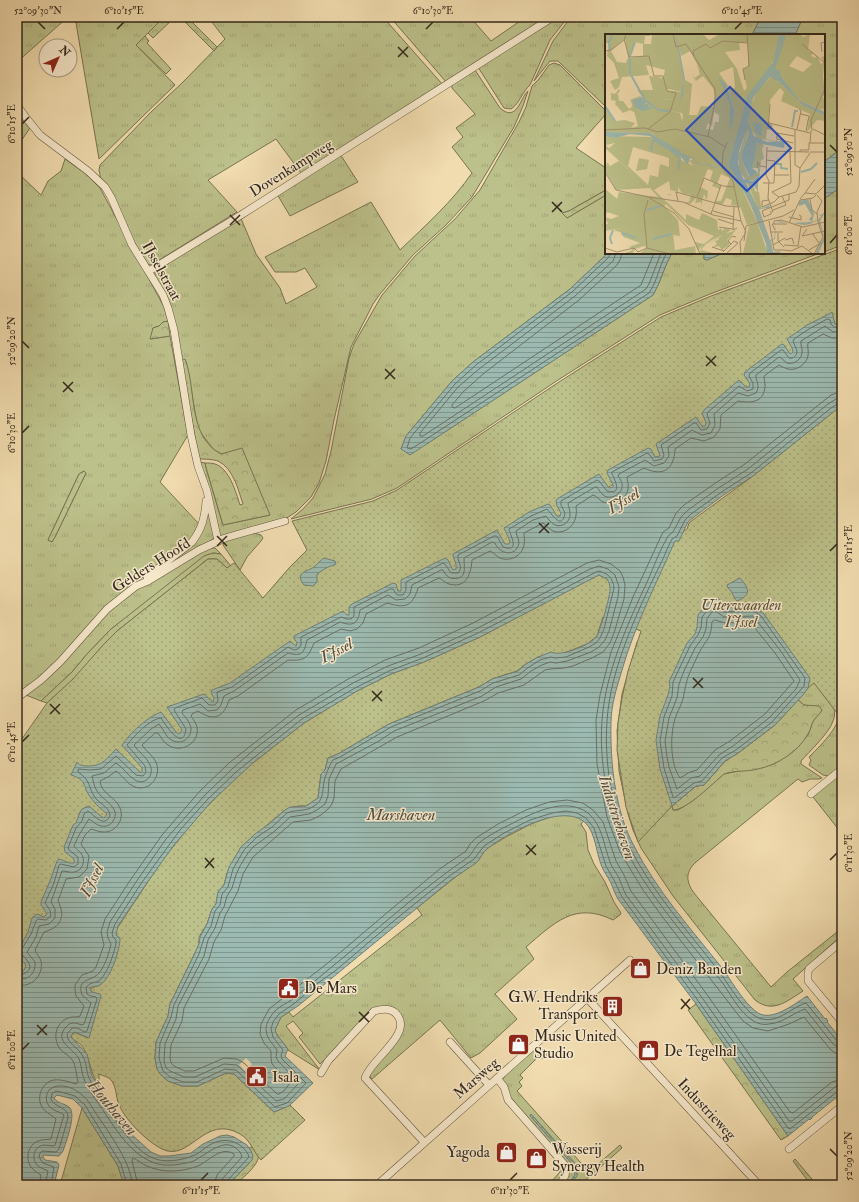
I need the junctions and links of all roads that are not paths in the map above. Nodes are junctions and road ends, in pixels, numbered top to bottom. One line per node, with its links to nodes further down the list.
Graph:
1 (553, 17): 3 (street, Dovenkampweg)
2 (17, 104): 3 (street, IJsselstraat)
3 (149, 271): 4 (street, IJsselstraat)
4 (206, 491): 6 (street, IJsselstraat); 7 (street, IJsselstraat)
5 (285, 521): 6 (street, Gelders Hoofd)
6 (218, 542): 7 (street, Gelders Hoofd)
7 (136, 586): 8 (street, Gelders Hoofd)
8 (17, 698)
9 (842, 769): 10 (street)
10 (811, 794)
11 (842, 941): 14 (street)
12 (630, 960): 13 (street, Marsweg)
13 (587, 998): 17 (street, Marsweg); 24 (street, Industrieweg)
14 (842, 1022)
15 (450, 1042): 18 (street)
16 (321, 1073): 20 (street)
17 (497, 1078): 18 (street, Marsweg); 23 (street)
18 (489, 1085): 20 (street, Marsweg)
19 (842, 1106): 21 (street)
20 (424, 1142): 22 (street, Marsweg)
21 (789, 1149)
22 (377, 1185)
23 (558, 1185)
24 (759, 1185)

